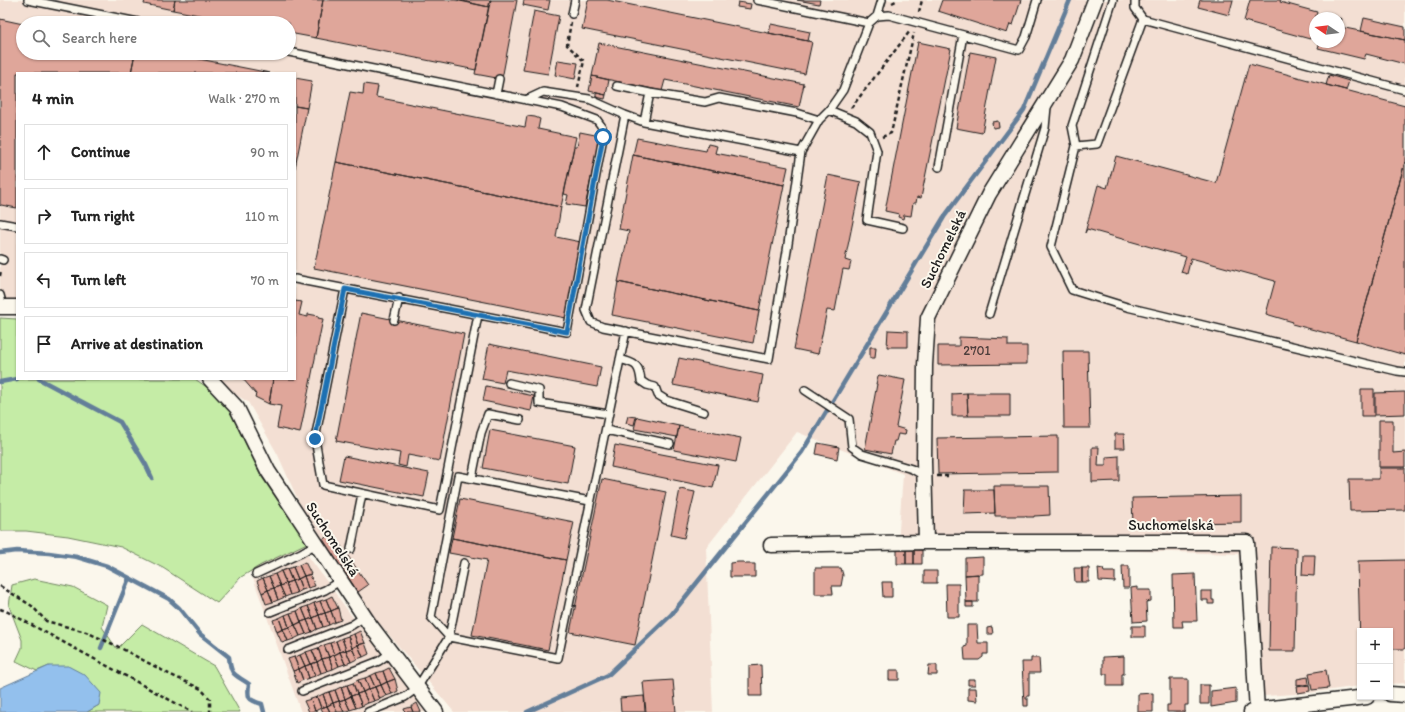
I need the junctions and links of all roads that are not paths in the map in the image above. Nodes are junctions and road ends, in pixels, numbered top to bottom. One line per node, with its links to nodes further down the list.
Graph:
1 (28, 0): 10 (lane)
2 (575, 0): 9 (lane)
3 (757, 0): 13 (lane)
4 (882, 0): 11 (lane)
5 (1037, 0): 14 (lane)
6 (1095, 0): 21 (street, Suchomelská)
7 (1113, 0): 27 (lane)
8 (1135, 0): 12 (lane)
9 (572, 14)
10 (108, 16)
11 (877, 16): 13 (lane); 14 (lane)
12 (1143, 19): 18 (lane); 27 (lane)
13 (869, 23): 23 (lane)
14 (963, 35): 29 (lane)
15 (296, 53): 20 (lane)
16 (499, 78): 20 (lane)
17 (617, 86): 19 (lane)
18 (1405, 90)
19 (650, 93): 25 (lane); 26 (lane)
20 (496, 94): 22 (lane)
21 (1048, 99): 38 (lane); 52 (street, Suchomelská)
22 (526, 100): 24 (lane); 39 (lane)
23 (829, 110): 25 (lane); 32 (lane)
24 (625, 115): 26 (lane); 41 (lane)
25 (819, 120): 28 (lane)
26 (644, 122): 28 (lane)
27 (1076, 146): 43 (lane)
28 (801, 152): 41 (lane)
29 (939, 167)
30 (0, 223): 31 (lane)
31 (16, 226)
32 (903, 228)
33 (296, 279): 34 (lane)
34 (345, 289): 35 (lane); 54 (lane)
35 (399, 298): 39 (lane); 40 (lane)
36 (1, 303): 37 (street)
37 (16, 307)
38 (989, 314)
39 (478, 315): 54 (lane)
40 (394, 320)
41 (626, 331): 42 (lane)
42 (620, 359): 47 (lane); 48 (lane)
43 (1405, 372)
44 (211, 380): 57 (street, Suchomelská)
45 (509, 383): 48 (lane)
46 (805, 390): 52 (lane)
47 (704, 412)
48 (608, 414): 50 (lane)
49 (520, 420): 53 (lane)
50 (606, 430): 51 (lane); 55 (lane)
51 (670, 444)
52 (924, 476): 56 (street, Suchomelská)
53 (472, 478): 55 (lane); 65 (lane)
54 (362, 494): 59 (lane)
55 (590, 501): 65 (lane)
56 (926, 542): 58 (street, Suchomelská); 73 (street, Suchomelská)
57 (316, 544): 61 (lane); 62 (street, Suchomelská)
58 (771, 545)
59 (351, 548)
60 (464, 563): 65 (lane)
61 (256, 574)
62 (340, 581): 63 (lane); 64 (street, Suchomelská)
63 (270, 612)
64 (364, 617): 66 (lane); 67 (street, Suchomelská)
65 (449, 637): 68 (lane)
66 (288, 650)
67 (390, 653): 68 (street, Suchomelská); 69 (lane)
68 (417, 688): 74 (lane); 75 (street, Suchomelská)
69 (302, 691)
70 (1393, 694): 71 (street)
71 (1405, 694)
72 (1357, 698): 73 (street, Suchomelská)
73 (1254, 711)
74 (368, 712)
75 (436, 712)

